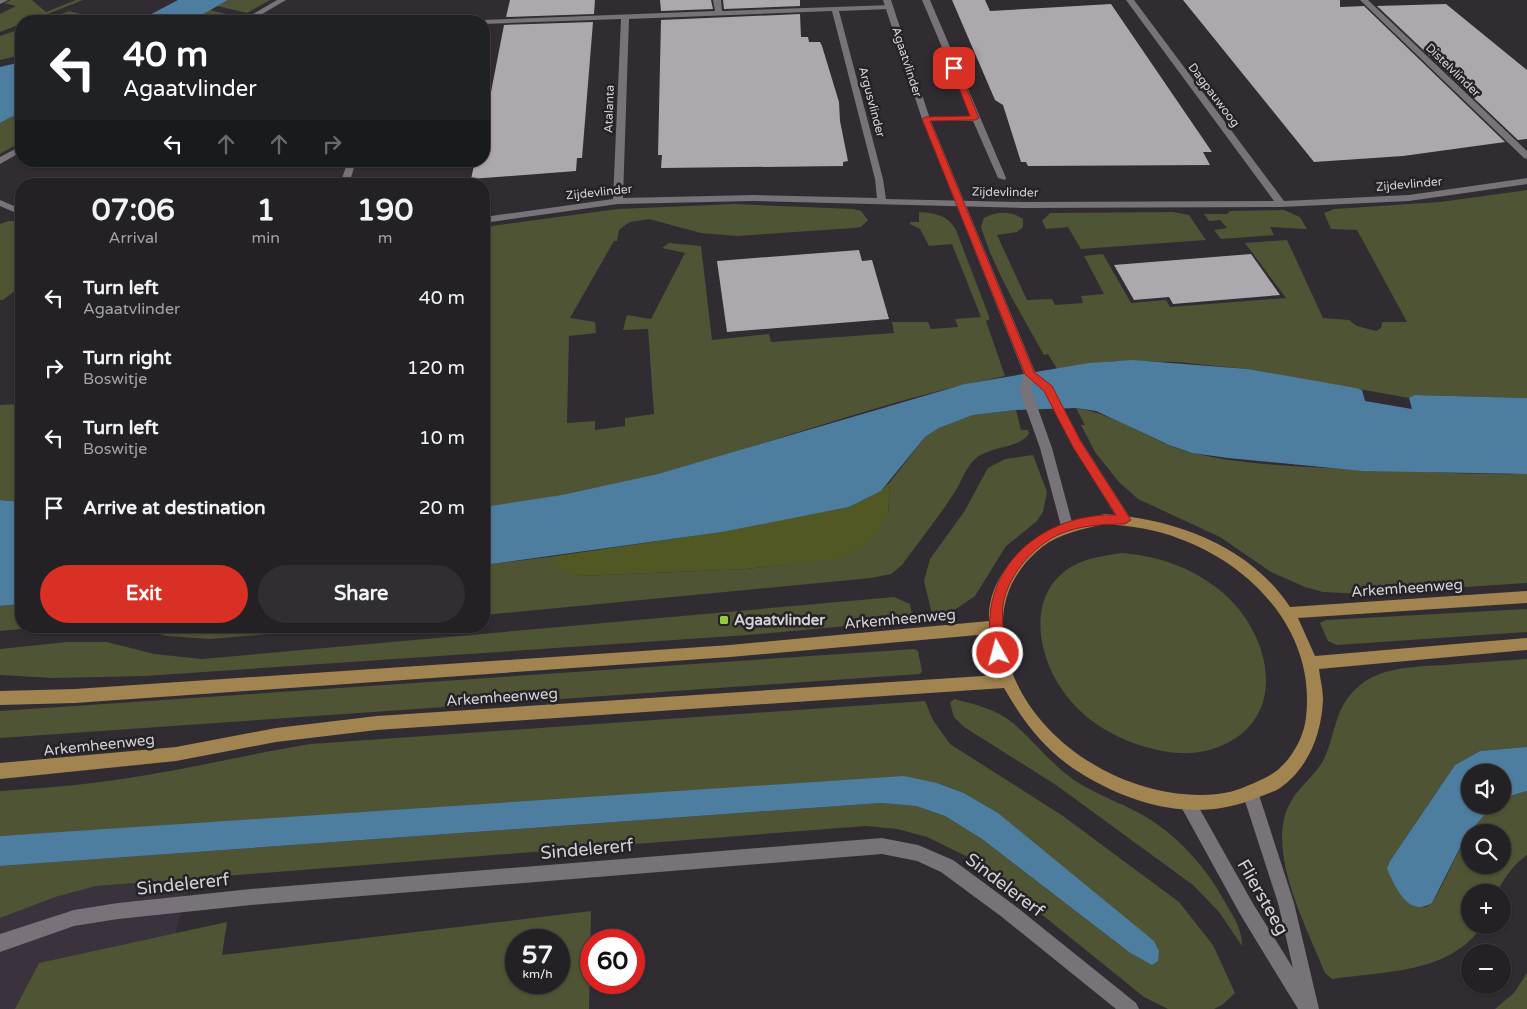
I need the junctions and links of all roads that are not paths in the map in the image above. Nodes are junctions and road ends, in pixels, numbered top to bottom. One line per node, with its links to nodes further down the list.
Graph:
1 (4, 0): 7 (street)
2 (282, 0): 11 (street)
3 (717, 0): 10 (street)
4 (926, 0): 14 (street)
5 (1130, 0): 25 (street, Dagpauwoog)
6 (1364, 0): 17 (street, Distelvlinder)
7 (0, 2)
8 (888, 3): 9 (street); 15 (street, Agaatvlinder)
9 (834, 10): 10 (street); 22 (street, Argusvlinder)
10 (718, 14): 12 (street)
11 (256, 15)
12 (625, 18): 13 (street); 21 (street, Atalanta)
13 (490, 22)
14 (975, 118): 15 (street); 19 (street)
15 (926, 119): 24 (street, Agaatvlinder)
16 (15, 152): 18 (street)
17 (1527, 156)
18 (0, 161)
19 (1002, 178)
20 (1527, 181): 25 (street, Zijdevlinder)
21 (618, 200): 22 (street, Zijdevlinder); 27 (street, Zijdevlinder)
22 (882, 201): 24 (street, Zijdevlinder)
23 (0, 203): 26 (street)
24 (959, 204): 25 (street, Zijdevlinder); 28 (street, Agaatvlinder)
25 (1281, 204)
26 (15, 209)
27 (490, 219)
28 (1030, 374): 29 (street, Agaatvlinder); 30 (street, Agaatvlinder)
29 (1125, 520): 30 (main road); 32 (main road)
30 (1067, 526): 33 (main road)
31 (1527, 597): 32 (main road, Arkemheenweg)
32 (1288, 613): 35 (main road)
33 (995, 627): 36 (main road); 37 (main road, Arkemheenweg)
34 (1527, 644): 35 (main road)
35 (1312, 663): 39 (main road)
36 (1008, 681): 38 (main road, Arkemheenweg); 40 (main road)
37 (0, 698)
38 (0, 771)
39 (1251, 794): 40 (main road); 43 (street, Fliersteeg)
40 (1187, 803): 43 (street, Fliersteeg)
41 (0, 943): 42 (street, Sindelererf)
42 (1130, 1009)
43 (1310, 1009)

